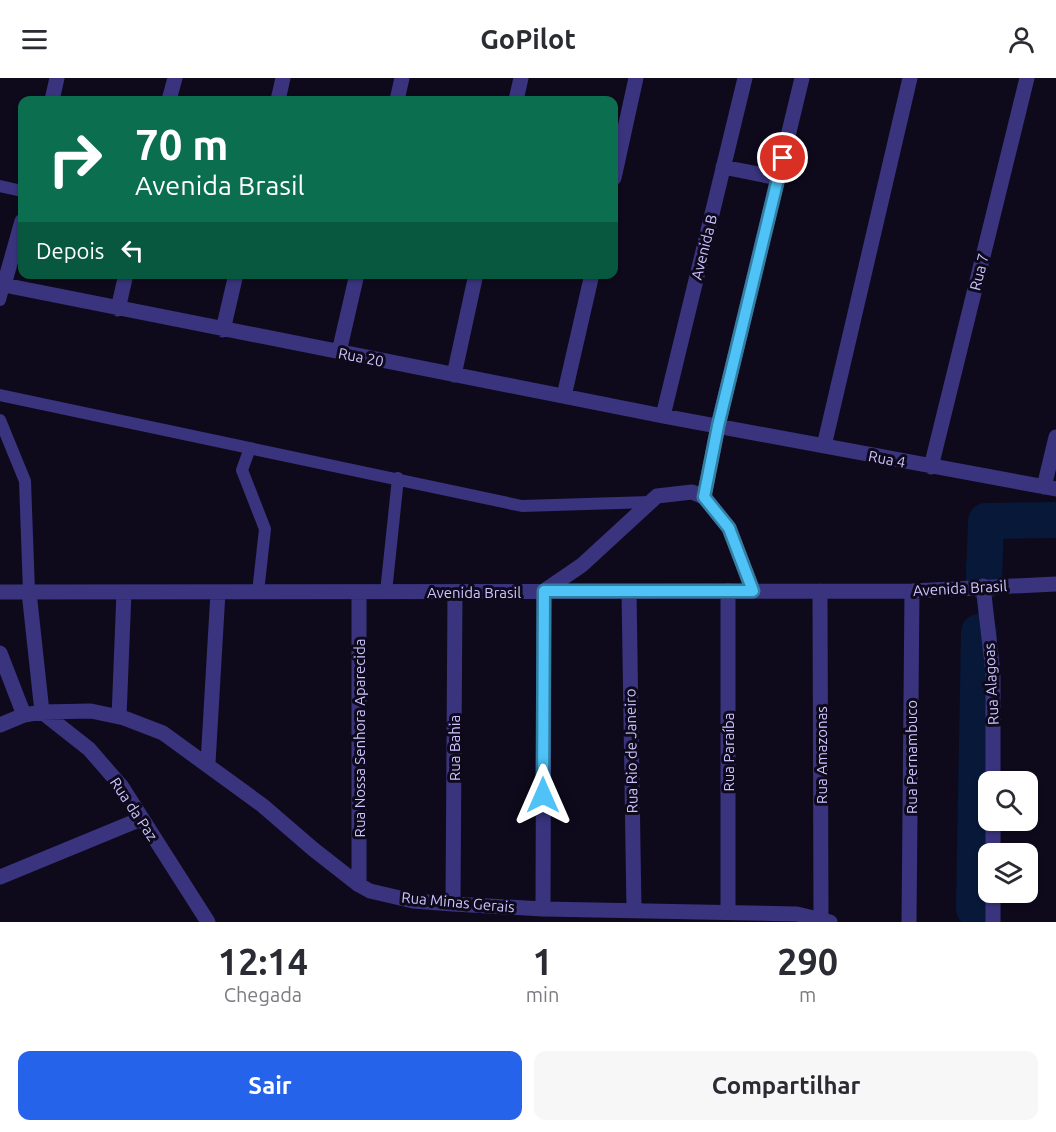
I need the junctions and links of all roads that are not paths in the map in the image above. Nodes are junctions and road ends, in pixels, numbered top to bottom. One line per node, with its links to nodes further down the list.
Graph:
1 (174, 78): 12 (street)
2 (283, 78): 13 (street)
3 (402, 78): 14 (street)
4 (521, 78): 15 (street)
5 (636, 78): 16 (street)
6 (745, 78): 17 (street, Avenida B)
7 (802, 78): 18 (street)
8 (910, 78): 39 (street)
9 (1027, 78): 41 (street, Rua 7)
10 (52, 79): 11 (street)
11 (52, 96)
12 (170, 96)
13 (279, 96)
14 (398, 96)
15 (517, 96)
16 (618, 160)
17 (723, 167): 18 (street); 35 (street, Avenida B)
18 (778, 178): 37 (street)
19 (0, 186): 20 (lane)
20 (18, 191)
21 (18, 230): 22 (street)
22 (6, 258): 28 (street)
23 (125, 279): 29 (street)
24 (235, 279): 30 (street)
25 (356, 279): 31 (street)
26 (475, 279): 32 (street)
27 (591, 279): 34 (street)
28 (2, 293): 29 (street, Rua 20)
29 (118, 309): 30 (street, Rua 20)
30 (223, 330): 31 (street, Rua 20)
31 (339, 352): 32 (street, Rua 20)
32 (454, 375): 34 (street, Rua 20)
33 (0, 395): 40 (lane)
34 (564, 396): 35 (street, Rua 20)
35 (663, 416): 37 (street, Rua 20)
36 (0, 420): 54 (lane)
37 (718, 426): 39 (street, Rua 4); 44 (street)
38 (1056, 437): 43 (street)
39 (824, 446): 41 (street, Rua 4)
40 (250, 447): 42 (lane); 57 (lane)
41 (931, 467): 43 (street, Rua 4)
42 (398, 478): 45 (lane); 59 (lane)
43 (1050, 488)
44 (704, 497): 45 (street); 50 (street)
45 (650, 502): 48 (street)
46 (1056, 584): 47 (street, Avenida Brasil)
47 (983, 586): 52 (street, Avenida Brasil); 68 (street, Rua Alagoas)
48 (544, 591): 60 (street, Avenida Brasil); 61 (street, Avenida Brasil); 74 (street)
49 (728, 591): 50 (street, Avenida Brasil); 61 (street, Avenida Brasil); 76 (street, Rua Paraíba)
50 (753, 591): 51 (street, Avenida Brasil)
51 (820, 591): 52 (street, Avenida Brasil); 77 (street, Rua Amazonas)
52 (912, 591): 79 (street, Rua Pernambuco)
53 (0, 592): 54 (street, Avenida Brasil)
54 (29, 592): 55 (street, Avenida Brasil); 63 (street)
55 (124, 592): 56 (street, Avenida Brasil); 65 (street)
56 (218, 592): 57 (street, Avenida Brasil); 67 (street)
57 (258, 592): 58 (street, Avenida Brasil)
58 (359, 592): 59 (street, Avenida Brasil); 71 (street, Rua Nossa Senhora Aparecida)
59 (386, 592): 60 (street, Avenida Brasil)
60 (455, 592): 73 (street, Rua Bahia)
61 (629, 592): 75 (street, Rua Rio de Janeiro)
62 (0, 653): 64 (street)
63 (42, 712): 64 (street, Rua Minas Gerais); 65 (street, Rua Minas Gerais); 69 (street, Rua da Paz)
64 (24, 715): 66 (street, Rua Minas Gerais)
65 (119, 717): 67 (street, Rua Minas Gerais)
66 (0, 725)
67 (208, 763): 71 (street, Rua Minas Gerais)
68 (993, 771)
69 (141, 819): 70 (street); 78 (street, Rua da Paz)
70 (0, 877)
71 (359, 885): 73 (street, Rua Minas Gerais)
72 (993, 903): 80 (street)
73 (453, 904): 74 (street, Rua Minas Gerais)
74 (543, 909): 75 (street, Rua Minas Gerais)
75 (634, 911): 76 (street, Rua Minas Gerais)
76 (728, 912): 77 (street, Rua Minas Gerais)
77 (826, 921)
78 (208, 922)
79 (909, 922)
80 (993, 922)

